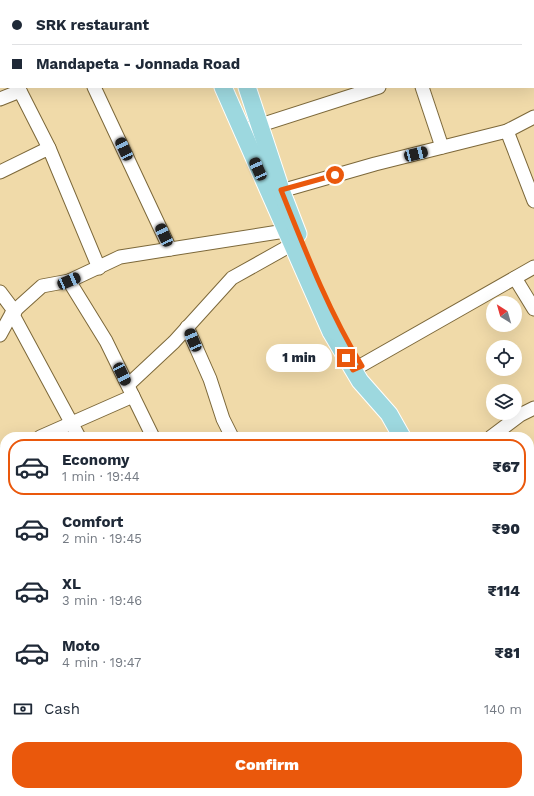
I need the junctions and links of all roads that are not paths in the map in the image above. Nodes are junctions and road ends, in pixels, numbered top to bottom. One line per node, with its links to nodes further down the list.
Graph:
1 (94, 88): 18 (street)
2 (222, 88): 10 (main road)
3 (247, 88): 9 (main road)
4 (376, 88): 9 (street)
5 (422, 88): 12 (street)
6 (19, 89): 7 (street); 13 (street)
7 (0, 99)
8 (534, 118): 11 (street)
9 (260, 125): 10 (street); 15 (main road)
10 (242, 131): 15 (main road)
11 (507, 131): 12 (street); 16 (street)
12 (442, 147): 15 (street)
13 (49, 148): 14 (street); 20 (street)
14 (0, 172)
15 (275, 192): 17 (main road); 28 (main road)
16 (534, 201)
17 (288, 238): 18 (street); 26 (street); 28 (main road)
18 (170, 250): 20 (street)
19 (534, 266): 21 (street)
20 (99, 268): 22 (street)
21 (515, 278): 24 (street); 28 (street)
22 (69, 281): 25 (street); 29 (street)
23 (0, 292): 25 (street)
24 (534, 309)
25 (14, 312): 27 (street); 31 (street)
26 (187, 327): 29 (street); 35 (street)
27 (0, 336)
28 (357, 368): 36 (main road)
29 (130, 391): 31 (street); 34 (street)
30 (534, 408): 37 (street)
31 (71, 423): 32 (street); 33 (street)
32 (51, 432)
33 (76, 432)
34 (150, 432)
35 (230, 432)
36 (399, 432)
37 (498, 432)

